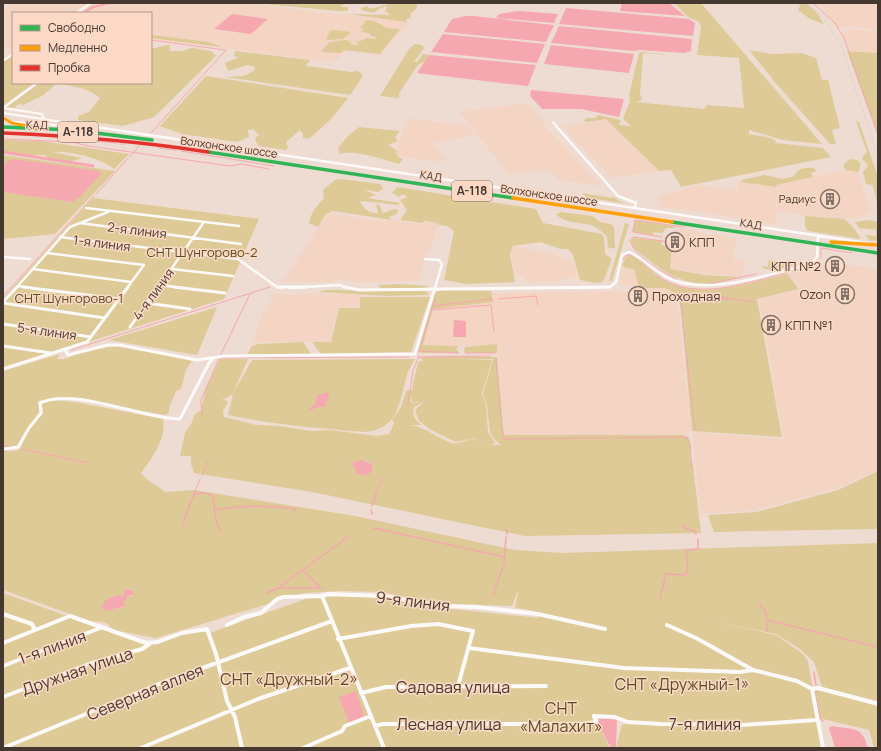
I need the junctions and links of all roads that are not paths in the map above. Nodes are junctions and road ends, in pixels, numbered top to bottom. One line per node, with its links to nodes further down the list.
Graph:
1 (90, 3): 2 (street)
2 (77, 12)
3 (12, 55): 4 (street)
4 (3, 61)
5 (36, 84): 6 (street)
6 (3, 108): 8 (street)
7 (3, 113): 9 (street, Волхонское шоссе)
8 (42, 116): 9 (street); 11 (street)
9 (34, 118): 11 (street, Волхонское шоссе)
10 (3, 119): 14 (main road); 15 (street, Волхонское шоссе)
11 (44, 119): 15 (street, Волхонское шоссе)
12 (553, 122): 18 (street)
13 (3, 128): 14 (main road); 17 (main road, КАД / А-118)
14 (37, 128): 17 (main road)
15 (112, 130): 18 (street, Волхонское шоссе)
16 (3, 133): 27 (main road, КАД / А-118)
17 (152, 140): 27 (main road, КАД / А-118)
18 (635, 207): 24 (street, Волхонское шоссе)
19 (86, 208): 20 (street)
20 (110, 211): 21 (street); 22 (street)
21 (204, 222): 23 (street); 25 (street, 4-я линия)
22 (80, 223): 25 (street, 2-я линия); 26 (street)
23 (239, 226)
24 (818, 235): 29 (street, Волхонское шоссе); 45 (street)
25 (194, 237): 30 (street, 2-я линия); 33 (street, 4-я линия)
26 (60, 238): 33 (street, 1-я линия); 34 (street)
27 (795, 238): 28 (main road, КАД / А-118); 35 (main road, КАД / А-118)
28 (831, 242): 31 (main road); 32 (main road, КАД / А-118)
29 (867, 243)
30 (241, 244)
31 (878, 245)
32 (878, 249)
33 (183, 252): 40 (street, 4-я линия); 45 (street, 1-я линия)
34 (47, 253): 39 (street); 42 (street, 1-я линия)
35 (878, 253)
36 (3, 257): 38 (street)
37 (425, 259): 45 (street)
38 (29, 260)
39 (33, 269): 42 (street); 43 (street)
40 (172, 269): 41 (street); 44 (street, 4-я линия)
41 (233, 276)
42 (131, 282): 47 (street)
43 (18, 286): 47 (street); 48 (street)
44 (160, 286): 46 (street); 49 (street, 4-я линия)
45 (434, 289): 58 (street)
46 (225, 293)
47 (119, 299): 51 (street)
48 (3, 303): 51 (street)
49 (147, 303): 50 (street); 53 (street, 4-я линия)
50 (190, 309)
51 (105, 318): 54 (street)
52 (3, 324): 54 (street, 5-я линия)
53 (130, 327)
54 (91, 337): 56 (street)
55 (3, 346): 57 (street)
56 (65, 350): 57 (street); 58 (street)
57 (50, 354): 59 (street)
58 (216, 357): 60 (street)
59 (3, 369)
60 (3, 449)
61 (322, 596): 63 (street); 64 (street, 9-я линия); 67 (street, 9-я линия)
62 (3, 614): 68 (street)
63 (332, 621): 69 (street); 73 (street, Северная аллея)
64 (227, 625)
65 (667, 625): 76 (street)
66 (100, 628): 68 (street); 71 (street); 74 (street, 1-я линия)
67 (605, 629)
68 (36, 630): 70 (street)
69 (338, 639): 72 (street); 75 (street)
70 (3, 643)
71 (151, 643): 73 (street, Дружная улица); 81 (street, Дружная улица)
72 (469, 648): 76 (street); 77 (street)
73 (218, 663): 83 (street); 88 (street, Северная аллея)
74 (3, 666)
75 (350, 668): 80 (street); 83 (street)
76 (753, 670): 79 (street)
77 (458, 686): 78 (street, Садовая улица); 80 (street, Садовая улица)
78 (546, 686)
79 (812, 689): 82 (street); 85 (street)
80 (361, 692): 84 (street)
81 (3, 697)
82 (878, 704)
83 (232, 710): 89 (street); 90 (street)
84 (371, 716): 87 (street); 91 (street)
85 (816, 720): 86 (street, 7-я линия); 93 (street)
86 (596, 722): 87 (street, Лесная улица)
87 (375, 726): 92 (street)
88 (3, 748)
89 (141, 748)
90 (242, 748)
91 (303, 748)
92 (384, 748)
93 (823, 748)

